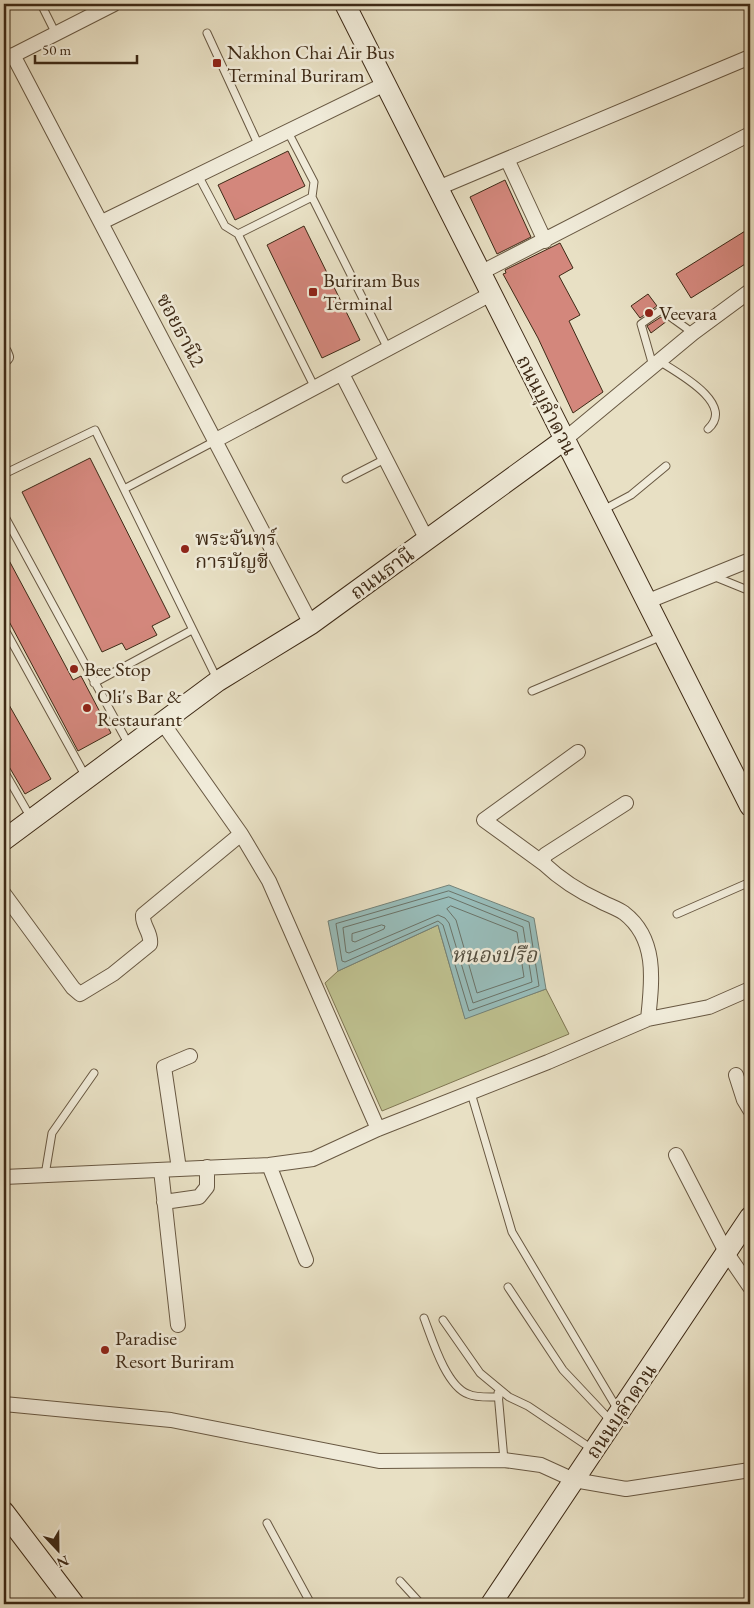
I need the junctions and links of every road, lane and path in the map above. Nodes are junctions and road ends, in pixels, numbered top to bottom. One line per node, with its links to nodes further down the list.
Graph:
1 (40, 4): 5 (lane)
2 (114, 4): 5 (street)
3 (345, 4): 8 (street, ถนนบุลำดวน)
4 (207, 33): 11 (lane)
5 (56, 34): 6 (street)
6 (8, 57): 16 (street, ซอยธานี2)
7 (750, 57): 12 (street)
8 (385, 84): 9 (street); 14 (street, ถนนบุลำดวน)
9 (288, 132): 11 (street); 15 (lane)
10 (750, 134): 18 (street)
11 (259, 146): 13 (street)
12 (507, 160): 14 (street); 18 (street)
13 (198, 175): 16 (street); 17 (lane)
14 (438, 188): 19 (street, ถนนบุลำดวน)
15 (312, 197): 17 (lane); 23 (lane)
16 (102, 222): 30 (street, ซอยธานี2)
17 (238, 234): 28 (lane)
18 (545, 241): 19 (street)
19 (480, 273): 21 (street, ถนนบุลำดวน)
20 (750, 291): 22 (street, ถนนธานี)
21 (491, 294): 23 (street); 31 (street, ถนนบุลำดวน)
22 (693, 333): 26 (street, ถนนธานี); 26 (lane)
23 (388, 349): 27 (street)
24 (4, 352): 25 (street)
25 (4, 358)
26 (656, 364): 29 (lane); 31 (street, ถนนธานี)
27 (342, 374): 28 (street); 32 (street)
28 (315, 388): 30 (street)
29 (708, 429)
30 (216, 440): 36 (lane); 44 (street, ซอยธานี2)
31 (564, 440): 37 (street, ถนนบุลำดวน); 39 (street, ถนนธานี)
32 (385, 459): 35 (lane); 39 (street)
33 (666, 466): 37 (lane)
34 (4, 474): 36 (lane)
35 (346, 479)
36 (124, 489): 46 (lane)
37 (600, 512): 43 (street, ถนนบุลำดวน)
38 (4, 515): 49 (lane)
39 (427, 540): 44 (street, ถนนธานี)
40 (750, 560): 41 (street)
41 (713, 576): 42 (lane); 43 (street)
42 (750, 592)
43 (646, 602): 47 (street, ถนนบุลำดวน)
44 (311, 624): 48 (street, ถนนธานี)
45 (4, 628): 55 (lane)
46 (192, 630): 48 (lane); 49 (lane)
47 (663, 636): 50 (lane); 57 (street, ถนนบุลำดวน)
48 (218, 681): 51 (street, ถนนธานี)
49 (94, 682): 52 (lane)
50 (532, 692)
51 (162, 722): 52 (street, ถนนธานี); 59 (street)
52 (130, 746): 55 (street, ถนนธานี)
53 (578, 752): 61 (street)
54 (4, 771): 58 (lane)
55 (87, 779): 58 (street, ถนนธานี)
56 (626, 803): 61 (street)
57 (750, 806)
58 (32, 820): 60 (street, ถนนธานี)
59 (241, 834): 63 (street); 72 (street)
60 (4, 840)
61 (543, 863): 66 (street)
62 (750, 882): 64 (lane)
63 (4, 894)
64 (677, 914)
65 (750, 989): 66 (street)
66 (648, 1019): 70 (street)
67 (190, 1056): 76 (street)
68 (94, 1073): 78 (lane)
69 (736, 1075): 71 (street)
70 (470, 1093): 72 (street); 92 (lane)
71 (750, 1110)
72 (378, 1129): 74 (street)
73 (676, 1156): 82 (street)
74 (269, 1165): 75 (street); 83 (street)
75 (207, 1167): 76 (street); 80 (street)
76 (179, 1169): 77 (street)
77 (161, 1170): 78 (street); 80 (street)
78 (45, 1175): 79 (street)
79 (4, 1177)
80 (164, 1202): 88 (street)
81 (750, 1217): 82 (street, ถนนบุลำดวน)
82 (726, 1252): 85 (street); 92 (street, ถนนบุลำดวน)
83 (306, 1260)
84 (508, 1287): 92 (lane)
85 (750, 1288)
86 (424, 1318): 90 (lane)
87 (443, 1320): 89 (lane)
88 (178, 1325)
89 (498, 1388): 90 (lane); 93 (lane)
90 (499, 1397): 94 (lane)
91 (4, 1404): 94 (street)
92 (616, 1418): 93 (street, ถนนบุลำดวน)
93 (595, 1450): 96 (street, ถนนบุลำดวน)
94 (504, 1460): 96 (street)
95 (750, 1470): 96 (street)
96 (574, 1480): 103 (street, ถนนบุลำดวน)
97 (4, 1512): 100 (street)
98 (267, 1523): 101 (lane)
99 (400, 1580): 102 (lane)
100 (74, 1604)
101 (310, 1604)
102 (420, 1604)
103 (491, 1604)

